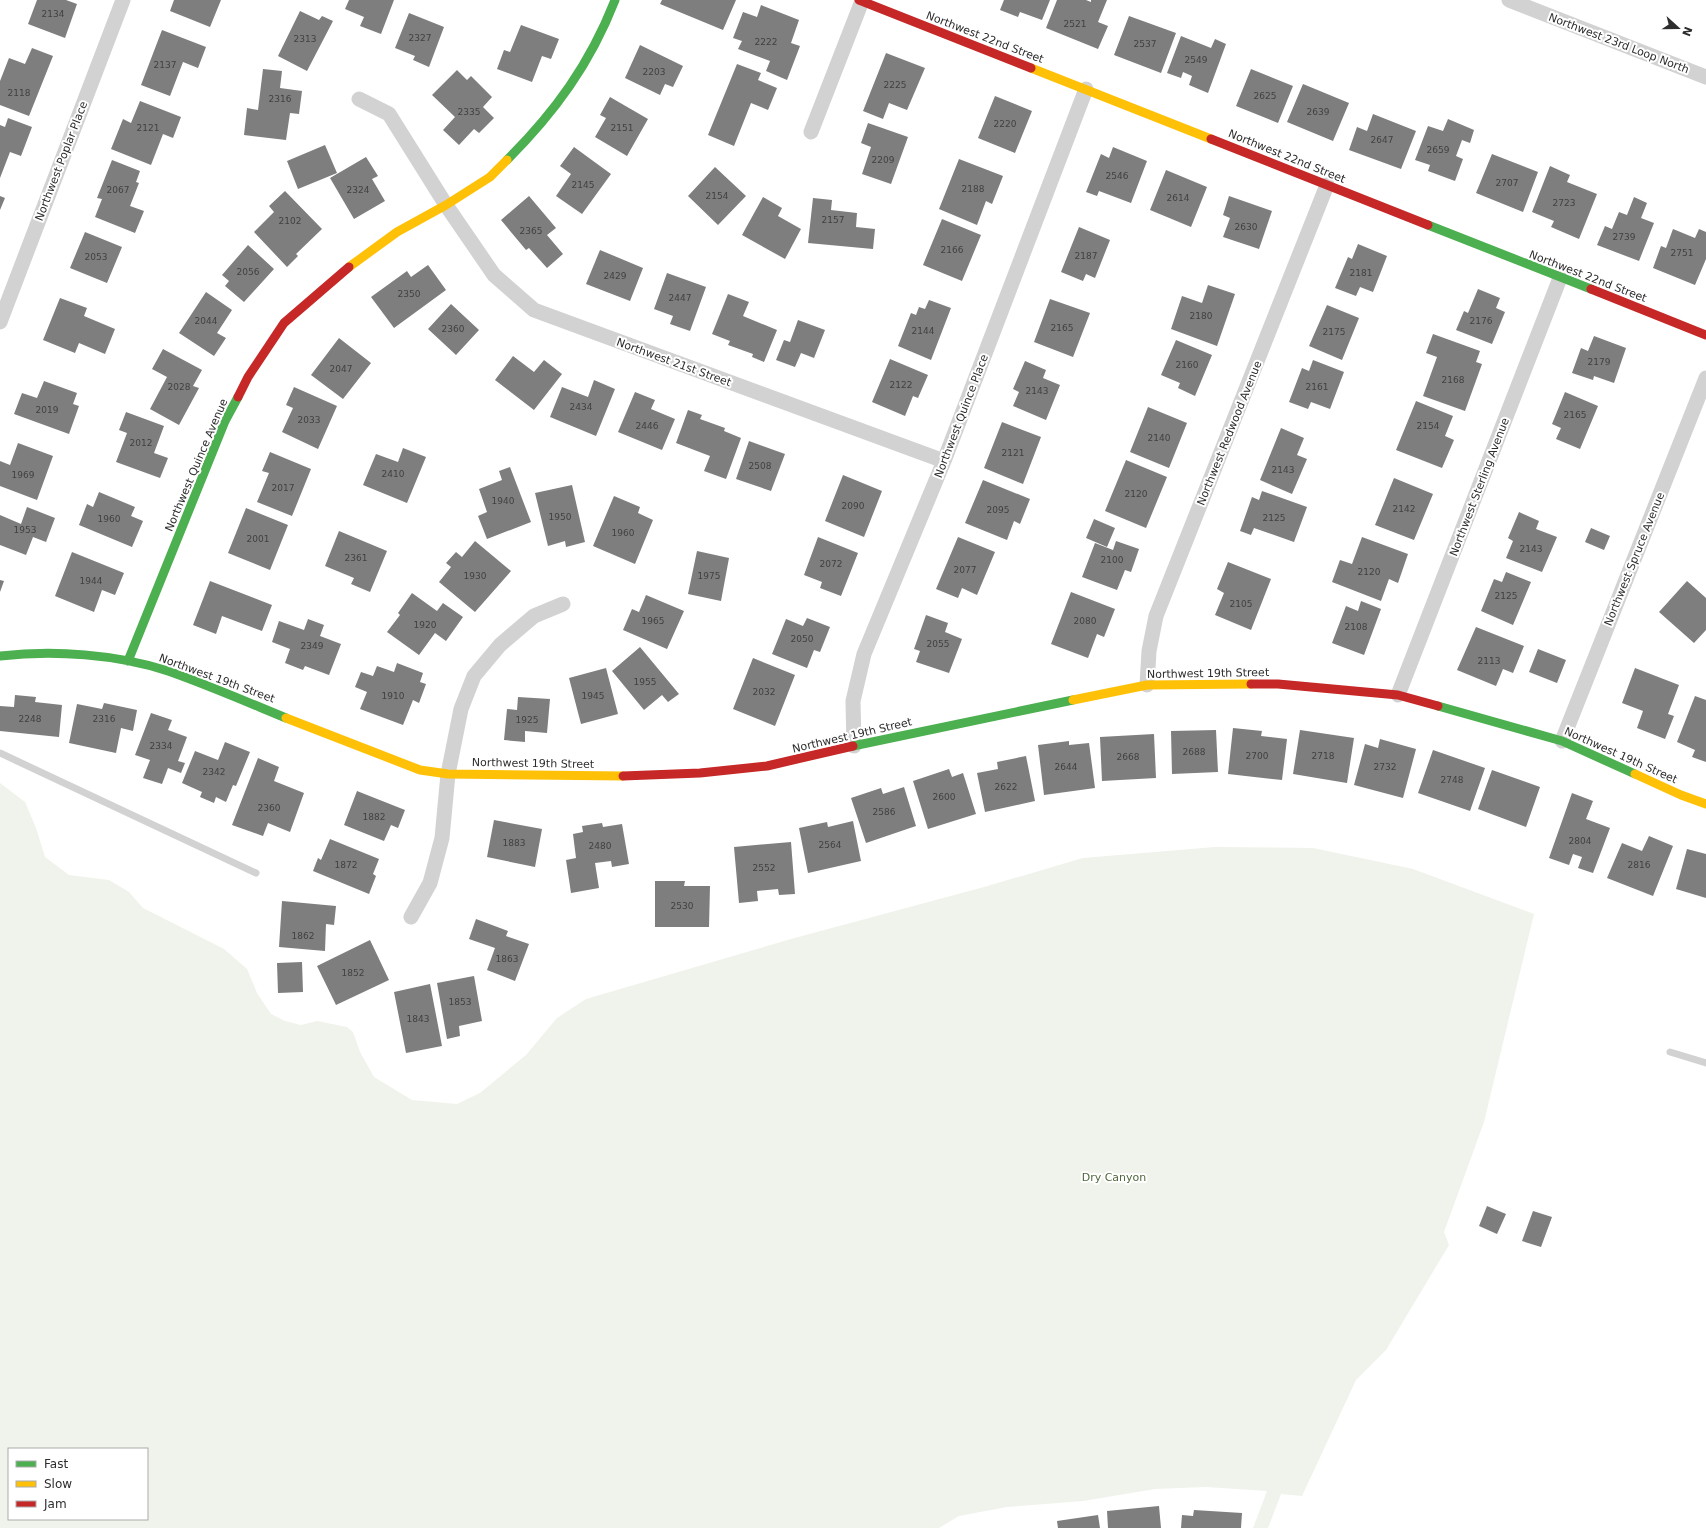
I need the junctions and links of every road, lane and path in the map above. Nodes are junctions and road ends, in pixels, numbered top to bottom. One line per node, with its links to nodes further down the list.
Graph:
1 (123, 0): 12 (street, Northwest Poplar Place)
2 (615, 0): 10 (street, Northwest Quince Avenue)
3 (1509, 0): 5 (street, Northwest 23rd Loop North)
4 (860, 1): 6 (street, Northwest 22nd Street); 8 (street)
5 (1706, 77)
6 (1086, 89): 9 (street, Northwest 22nd Street); 15 (street, Northwest Quince Place)
7 (359, 99): 10 (street, Northwest 21st Street)
8 (811, 132)
9 (1327, 185): 11 (street, Northwest 22nd Street); 19 (street, Northwest Redwood Avenue)
10 (446, 205): 15 (street, Northwest 21st Street); 18 (street, Northwest Quince Avenue)
11 (1560, 278): 13 (street, Northwest 22nd Street); 20 (street, Northwest Sterling Avenue)
12 (0, 322)
13 (1706, 335)
14 (1706, 378): 21 (street, Northwest Spruce Avenue)
15 (944, 461): 22 (street, Northwest Quince Place)
16 (563, 604): 24 (street)
17 (0, 656): 18 (street, Northwest 19th Street)
18 (128, 661): 24 (street, Northwest 19th Street)
19 (1147, 685): 20 (street, Northwest 19th Street); 22 (street, Northwest 19th Street)
20 (1398, 695): 21 (street, Northwest 19th Street)
21 (1562, 741): 25 (street, Northwest 19th Street)
22 (854, 746): 24 (street, Northwest 19th Street)
23 (0, 753): 26 (lane)
24 (448, 774): 27 (street)
25 (1706, 804)
26 (256, 873)
27 (411, 917)
28 (1670, 1052): 29 (lane)
29 (1706, 1063)

